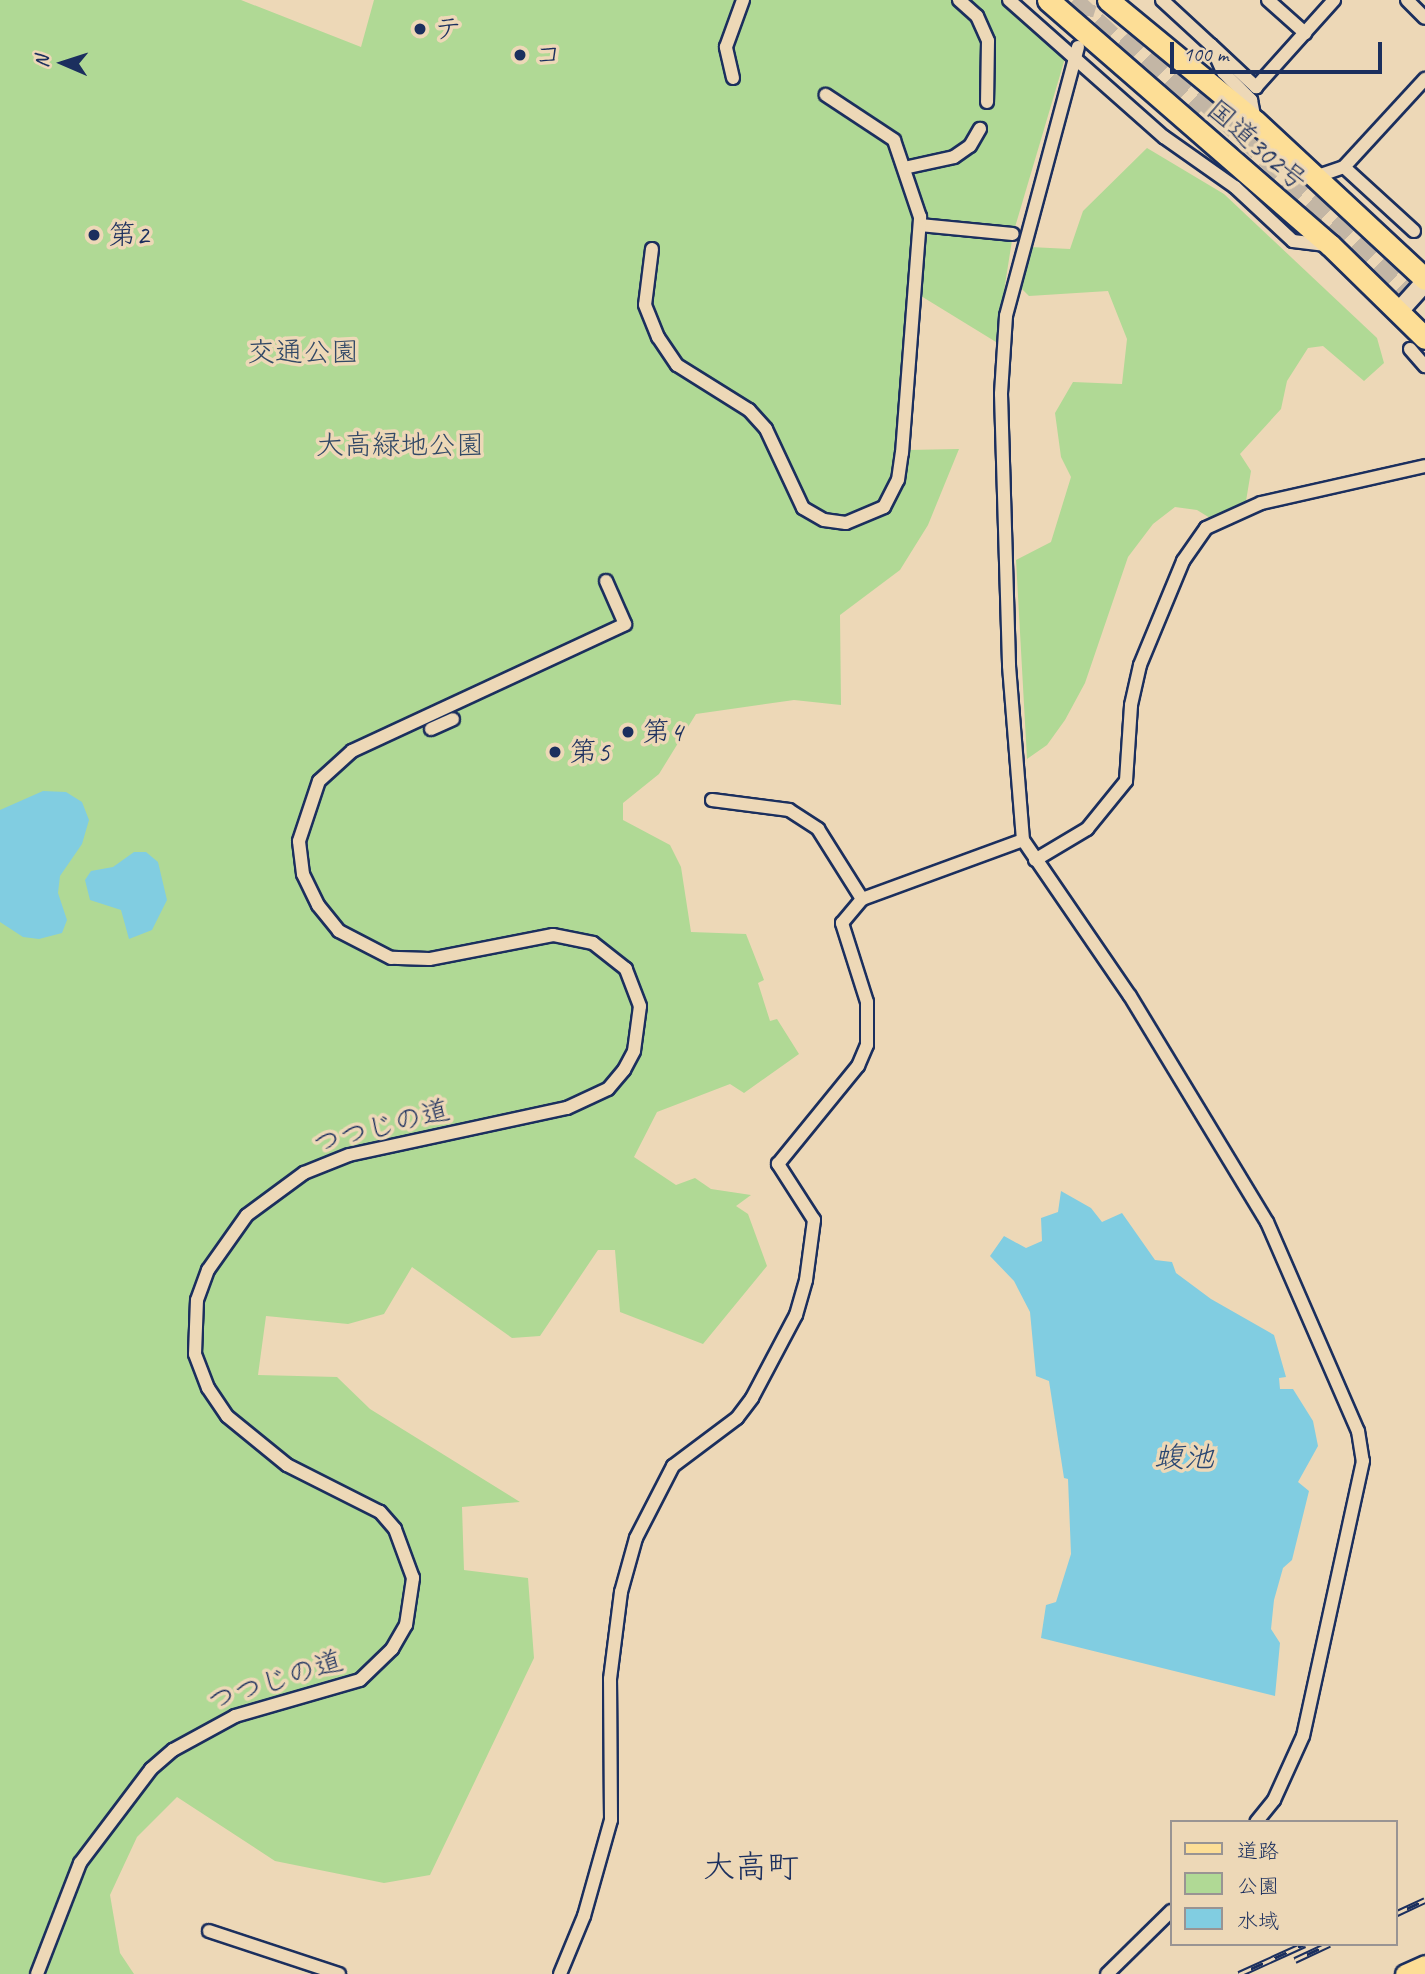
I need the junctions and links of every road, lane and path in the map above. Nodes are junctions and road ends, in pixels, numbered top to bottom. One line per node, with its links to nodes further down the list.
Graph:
1 (743, 0): 15 (street)
2 (959, 0): 18 (street)
3 (1009, 0): 14 (street)
4 (1048, 0): 27 (highway, 国道302号)
5 (1108, 0): 19 (highway, 国道302号)
6 (1162, 0): 12 (street)
7 (1268, 0): 11 (street)
8 (1334, 0): 11 (street)
9 (1408, 0): 10 (street)
10 (1425, 18)
11 (1305, 33): 12 (street)
12 (1211, 45): 19 (street)
13 (1078, 47): 14 (street)
14 (1075, 62): 27 (street); 38 (street)
15 (733, 78)
16 (1425, 79): 21 (street)
17 (827, 95): 22 (street)
18 (987, 102)
19 (1255, 121): 23 (highway, 国道302号)
20 (981, 129): 22 (street)
21 (1344, 167): 23 (street); 25 (street)
22 (904, 168): 24 (street)
23 (1315, 177): 29 (highway, 国道302号)
24 (920, 225): 26 (street); 28 (street)
25 (1414, 231)
26 (1013, 234)
27 (1330, 245): 30 (highway, 国道302号)
28 (652, 249)
29 (1425, 280): 30 (street)
30 (1400, 310): 31 (highway, 国道302号)
31 (1418, 344): 32 (street)
32 (1425, 366)
33 (1425, 467): 39 (street)
34 (606, 581): 45 (street, つつじの道)
35 (453, 719): 36 (street)
36 (431, 729)
37 (712, 800): 40 (street)
38 (1023, 840): 39 (street); 40 (street)
39 (1035, 860): 41 (street)
40 (862, 898): 47 (street)
41 (1258, 1820)
42 (1170, 1912): 48 (street)
43 (209, 1931): 46 (street)
44 (1425, 1965): 49 (main road)
45 (37, 1974)
46 (339, 1974)
47 (560, 1974)
48 (1107, 1974)
49 (1405, 1974)

